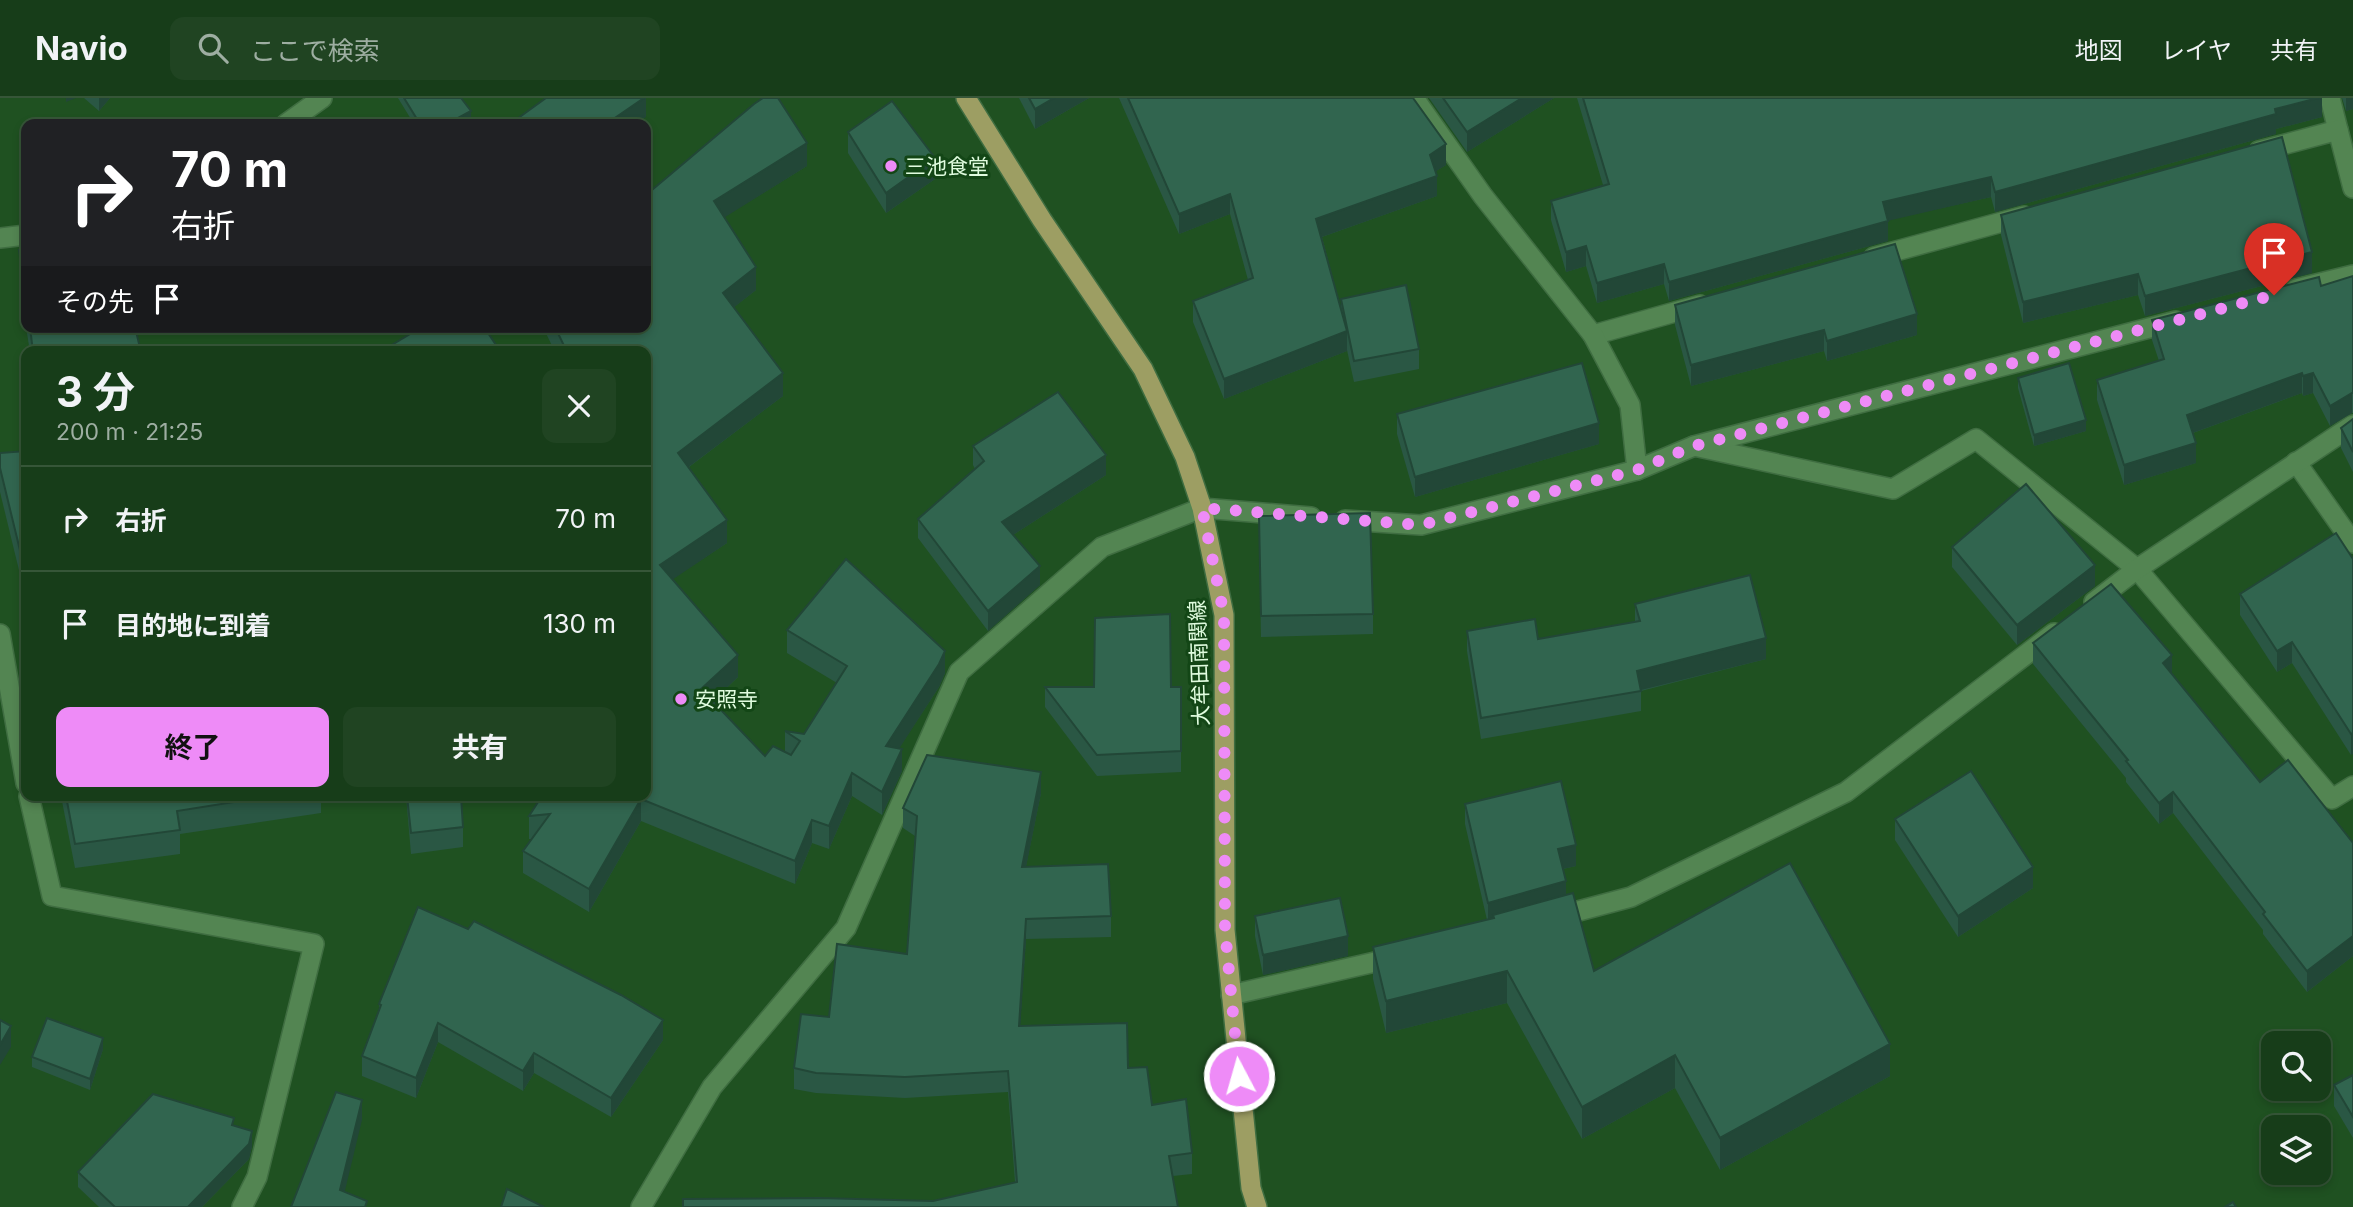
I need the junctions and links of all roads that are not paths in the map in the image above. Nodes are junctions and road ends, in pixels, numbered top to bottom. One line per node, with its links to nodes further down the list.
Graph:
1 (323, 98): 5 (street)
2 (966, 98): 22 (main road, 大牟田南関線)
3 (1414, 98): 17 (street)
4 (2330, 98): 6 (street)
5 (293, 119)
6 (2337, 130): 7 (street); 8 (street)
7 (2245, 155)
8 (2353, 188)
9 (2045, 210): 12 (street)
10 (21, 236): 11 (street)
11 (0, 238)
12 (1859, 261)
13 (2353, 275): 14 (street)
14 (2272, 296)
15 (1713, 302): 17 (street)
16 (2192, 317): 19 (street)
17 (1593, 335): 21 (street)
18 (2353, 425): 20 (street)
19 (1694, 446): 21 (street); 24 (street)
20 (2296, 462): 23 (street); 24 (street)
21 (1637, 470): 22 (street)
22 (1202, 508): 31 (main road, 大牟田南関線); 33 (street)
23 (2353, 543)
24 (2137, 569): 27 (street); 29 (street)
25 (0, 634): 26 (street)
26 (21, 754)
27 (2353, 786)
28 (30, 801): 32 (street)
29 (1540, 921)
30 (1421, 952): 31 (street)
31 (1231, 995): 34 (main road, 大牟田南関線)
32 (242, 1207)
33 (642, 1207)
34 (1257, 1207)

